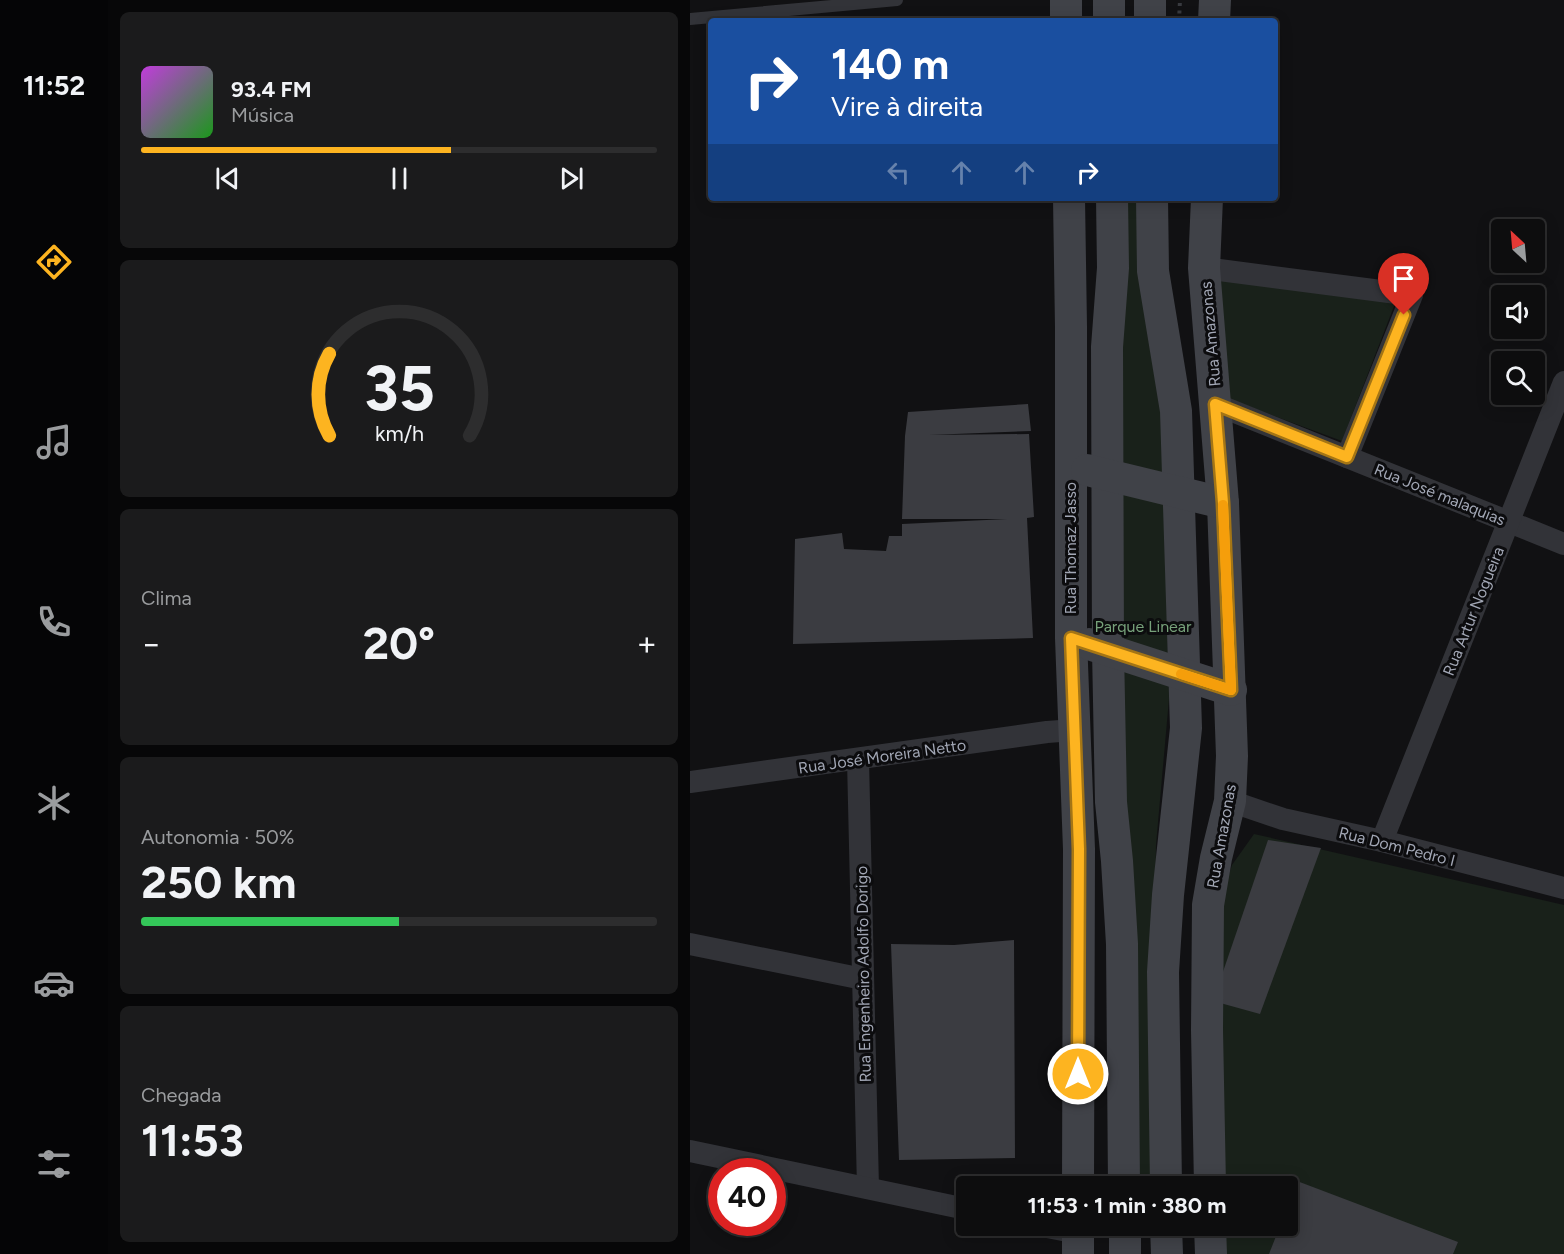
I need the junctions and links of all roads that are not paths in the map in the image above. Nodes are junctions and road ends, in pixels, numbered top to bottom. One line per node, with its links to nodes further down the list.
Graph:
1 (809, 0): 7 (lane)
2 (897, 0): 7 (lane)
3 (1066, 0): 8 (main road)
4 (1109, 0): 9 (main road)
5 (1150, 0): 10 (main road)
6 (1215, 0): 11 (main road)
7 (824, 7): 12 (lane)
8 (1066, 18)
9 (1109, 18)
10 (1150, 18)
11 (1214, 18)
12 (690, 19)
13 (1069, 201): 21 (main road, Rua Thomaz Jasso)
14 (1112, 201): 22 (main road)
15 (1152, 201): 23 (main road)
16 (1207, 201): 17 (main road, Rua Amazonas)
17 (1204, 268): 19 (main road, Rua Amazonas); 20 (street)
18 (1564, 382): 25 (street, Rua Artur Nogueira)
19 (1215, 404): 20 (street, Rua José malaquias); 24 (main road, Rua Amazonas)
20 (1347, 457): 25 (street, Rua José malaquias)
21 (1070, 465): 22 (main road); 27 (main road, Rua Thomaz Jasso)
22 (1106, 474): 23 (main road); 28 (main road)
23 (1177, 492): 24 (main road); 29 (main road)
24 (1223, 503): 30 (main road, Rua Amazonas)
25 (1509, 522): 26 (street, Rua José malaquias); 35 (street, Rua Artur Nogueira)
26 (1564, 544)
27 (1071, 638): 28 (main road); 31 (main road, Rua Thomaz Jasso)
28 (1108, 650): 29 (main road); 41 (main road)
29 (1184, 674): 30 (main road); 42 (main road)
30 (1231, 690): 34 (main road, Rua Amazonas)
31 (1074, 730): 32 (street, Rua José Moreira Netto); 40 (main road, Rua Thomaz Jasso)
32 (858, 760): 33 (street, Rua José Moreira Netto); 38 (street, Rua Engenheiro Adolfo Dorigo)
33 (690, 782)
34 (1230, 801): 35 (street, Rua Dom Pedro I); 43 (main road, Rua Amazonas)
35 (1382, 841): 36 (street, Rua Dom Pedro I)
36 (1564, 888)
37 (690, 944): 38 (street)
38 (863, 979): 44 (street, Rua Engenheiro Adolfo Dorigo)
39 (690, 1151): 44 (street)
40 (1078, 1176)
41 (1124, 1176)
42 (1166, 1176)
43 (1210, 1176)
44 (868, 1188): 45 (street)
45 (956, 1207)
46 (1125, 1236): 49 (main road)
47 (1166, 1236): 50 (main road)
48 (1210, 1236): 51 (main road)
49 (1125, 1254)
50 (1167, 1254)
51 (1211, 1254)

